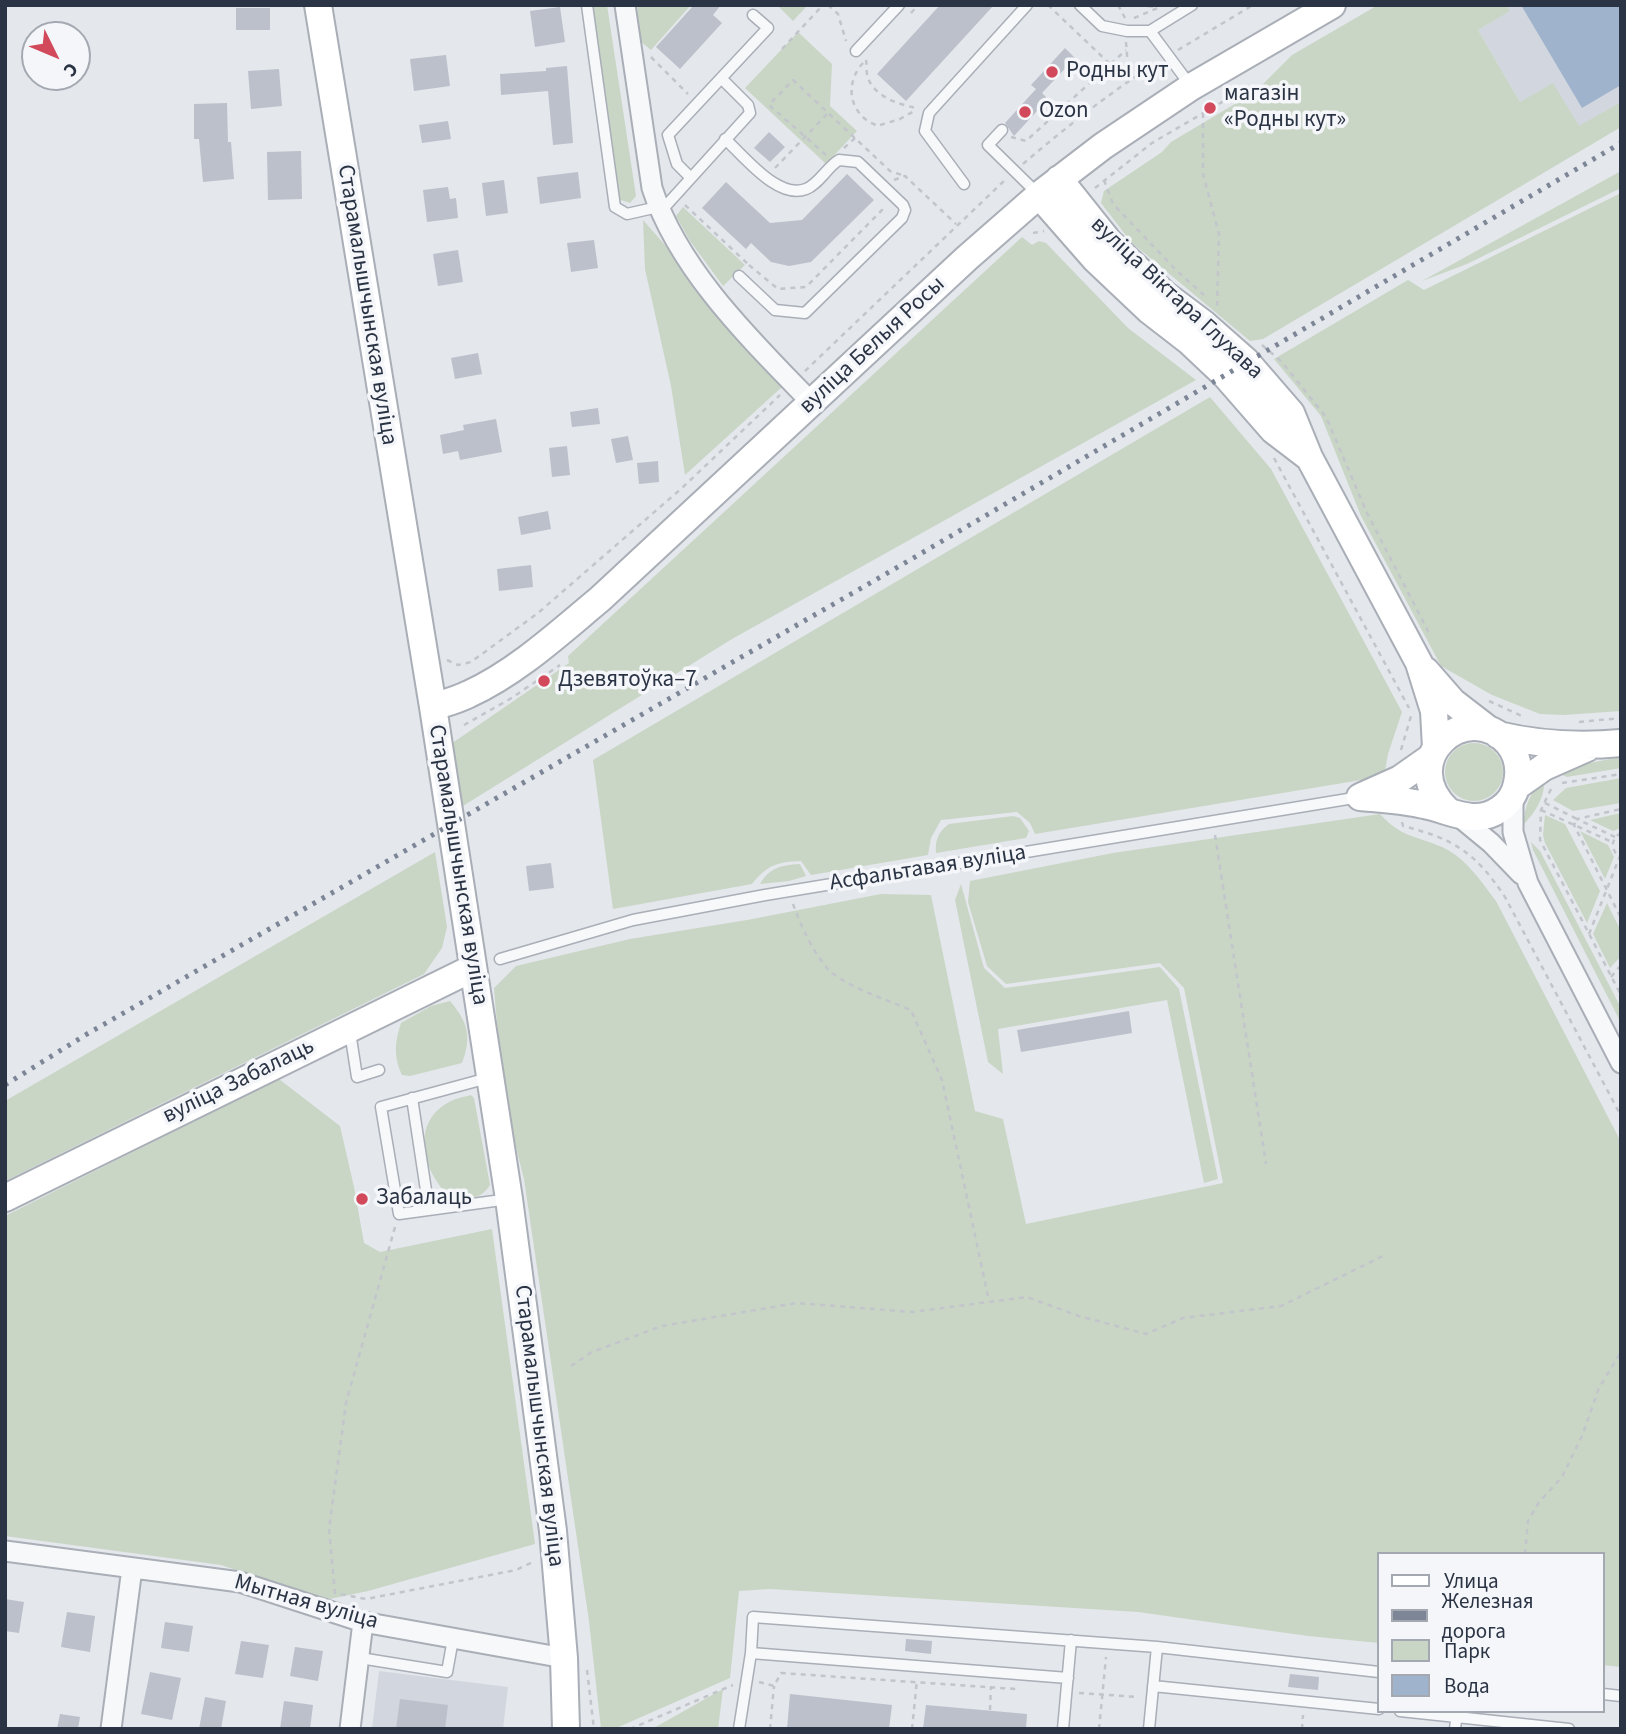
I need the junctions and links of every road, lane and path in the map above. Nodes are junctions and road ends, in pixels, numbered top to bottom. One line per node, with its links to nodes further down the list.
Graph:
1 (318, 5): 62 (main road, Старамалышчынская вуліца)
2 (587, 5): 49 (lane)
3 (625, 5): 49 (street)
4 (823, 5): 19 (path)
5 (828, 5): 21 (path)
6 (899, 5): 21 (lane)
7 (1027, 5): 43 (lane)
8 (1048, 5): 25 (path)
9 (1080, 5): 17 (lane)
10 (1138, 5): 15 (path)
11 (1164, 5): 15 (path)
12 (1192, 5): 18 (lane)
13 (1254, 5): 23 (path)
14 (1332, 5): 29 (main road, вуліца Белыя Росы)
15 (1160, 7): 17 (path)
16 (753, 15): 26 (lane)
17 (1126, 26): 18 (lane); 20 (path)
18 (1150, 31): 23 (lane)
19 (782, 48)
20 (1126, 50): 25 (path); 27 (path)
21 (856, 51)
22 (648, 54): 30 (path)
23 (1168, 55): 27 (path); 29 (lane)
24 (866, 60): 24 (path)
25 (1111, 65): 33 (path)
26 (722, 79): 30 (lane); 36 (lane)
27 (1129, 80): 40 (path)
28 (1253, 84): 32 (path)
29 (1191, 87): 45 (main road, вуліца Белыя Росы)
30 (698, 103): 42 (lane)
31 (828, 113): 34 (path); 34 (path); 35 (path)
32 (1203, 113): 46 (path); 55 (path)
33 (1002, 130): 40 (lane)
34 (804, 136): 38 (path); 39 (path)
35 (855, 138): 37 (path); 41 (path)
36 (725, 139): 42 (lane); 44 (lane)
37 (840, 152)
38 (833, 160)
39 (773, 171)
40 (1014, 171): 45 (lane); 50 (path)
41 (905, 176): 44 (path); 50 (path)
42 (690, 177): 47 (lane)
43 (964, 184)
44 (885, 187): 54 (lane)
45 (1049, 187): 57 (main road, вуліца Белыя Росы); 60 (main road, вуліца Віктара Глухава)
46 (1095, 188)
47 (675, 195): 49 (lane); 53 (path)
48 (884, 201): 53 (path)
49 (659, 210): 56 (street)
50 (956, 224): 56 (path)
51 (1044, 231): 52 (path)
52 (1033, 233)
53 (749, 265): 54 (path)
54 (739, 276)
55 (1217, 307)
56 (792, 383): 57 (street); 59 (path)
57 (812, 403): 62 (main road, вуліца Белыя Росы)
58 (1271, 454): 69 (path)
59 (442, 654)
60 (1419, 663): 66 (main road, вуліца Віктара Глухава); 68 (main road, вуліца Віктара Глухава)
61 (1479, 696): 63 (path)
62 (433, 707): 92 (main road, Старамалышчынская вуліца)
63 (1526, 718)
64 (1621, 718): 65 (path)
65 (1578, 722)
66 (1493, 732): 67 (main road); 68 (main road); 71 (main road)
67 (1608, 744): 71 (main road)
68 (1433, 753): 72 (main road); 76 (main road)
69 (1400, 756)
70 (1621, 774): 73 (path)
71 (1515, 791): 76 (main road); 85 (street)
72 (1360, 797): 76 (main road); 78 (lane, Асфальтавая вуліца)
73 (1545, 803): 75 (path); 77 (path)
74 (1621, 809): 77 (path)
75 (1541, 810): 79 (path); 89 (path)
76 (1452, 813): 85 (street)
77 (1577, 819): 79 (path); 82 (path)
78 (1213, 822): 87 (lane, Асфальтавая вуліца); 101 (path)
79 (1574, 825): 83 (path); 86 (path)
80 (1403, 827): 100 (path)
81 (1621, 833): 82 (path)
82 (1615, 836): 83 (path)
83 (1612, 842): 84 (path)
84 (1620, 856): 86 (path)
85 (1528, 883): 96 (street)
86 (1606, 890): 88 (path); 89 (path)
87 (788, 891): 90 (lane, Асфальтавая вуліца); 107 (path)
88 (1621, 918)
89 (1589, 934): 93 (path)
90 (500, 959)
91 (1621, 965): 93 (path)
92 (472, 968): 95 (main road, вуліца Забалаць); 98 (main road, Старамалышчынская вуліца)
93 (1611, 977): 94 (path)
94 (1621, 995)
95 (350, 1028): 97 (lane); 102 (main road, вуліца Забалаць)
96 (1621, 1063)
97 (379, 1070)
98 (489, 1077): 99 (lane); 103 (main road, Старамалышчынская вуліца)
99 (412, 1098): 104 (lane); 105 (lane)
100 (1621, 1116)
101 (1266, 1164)
102 (5, 1198)
103 (509, 1199): 104 (lane); 111 (main road, Старамалышчынская вуліца)
104 (429, 1210): 105 (lane)
105 (399, 1214): 111 (path)
106 (1387, 1254): 107 (path)
107 (989, 1302): 109 (path)
108 (1621, 1352): 112 (path)
109 (571, 1366)
110 (5, 1551): 113 (street, Мытная вуліца)
111 (555, 1551): 121 (main road, Старамалышчынская вуліца)
112 (1525, 1552)
113 (132, 1568): 114 (street, Мытная вуліца); 141 (street)
114 (363, 1622): 115 (street, Мытная вуліца); 120 (street)
115 (453, 1639): 120 (lane); 121 (street, Мытная вуліца)
116 (1071, 1640): 117 (lane); 119 (lane); 125 (lane)
117 (1107, 1643): 118 (lane); 133 (path)
118 (1157, 1647): 124 (lane); 129 (lane)
119 (751, 1653): 122 (lane); 126 (lane)
120 (360, 1658): 142 (street)
121 (564, 1658): 143 (main road, Старамалышчынская вуліца)
122 (919, 1666): 123 (lane); 127 (path)
123 (991, 1672): 125 (lane); 130 (path)
124 (1378, 1672)
125 (1068, 1678): 132 (lane)
126 (747, 1679): 128 (path); 145 (path); 146 (lane)
127 (917, 1682): 128 (path); 130 (path); 148 (path)
128 (774, 1686): 147 (path)
129 (1153, 1686): 134 (lane); 135 (lane)
130 (991, 1687): 131 (path); 137 (path)
131 (1017, 1689)
132 (1067, 1692): 133 (path); 149 (lane)
133 (1102, 1694): 134 (path); 150 (path)
134 (1152, 1698): 151 (lane)
135 (1304, 1702): 136 (lane); 152 (path)
136 (1378, 1709)
137 (990, 1710)
138 (1437, 1713): 139 (lane)
139 (1456, 1714): 153 (lane); 154 (lane)
140 (594, 1720): 144 (path)
141 (111, 1729)
142 (350, 1729)
143 (566, 1729)
144 (594, 1729)
145 (630, 1729)
146 (739, 1729)
147 (770, 1729)
148 (912, 1729)
149 (1063, 1729)
150 (1099, 1729)
151 (1149, 1729)
152 (1302, 1729)
153 (1455, 1729)
154 (1569, 1729)

